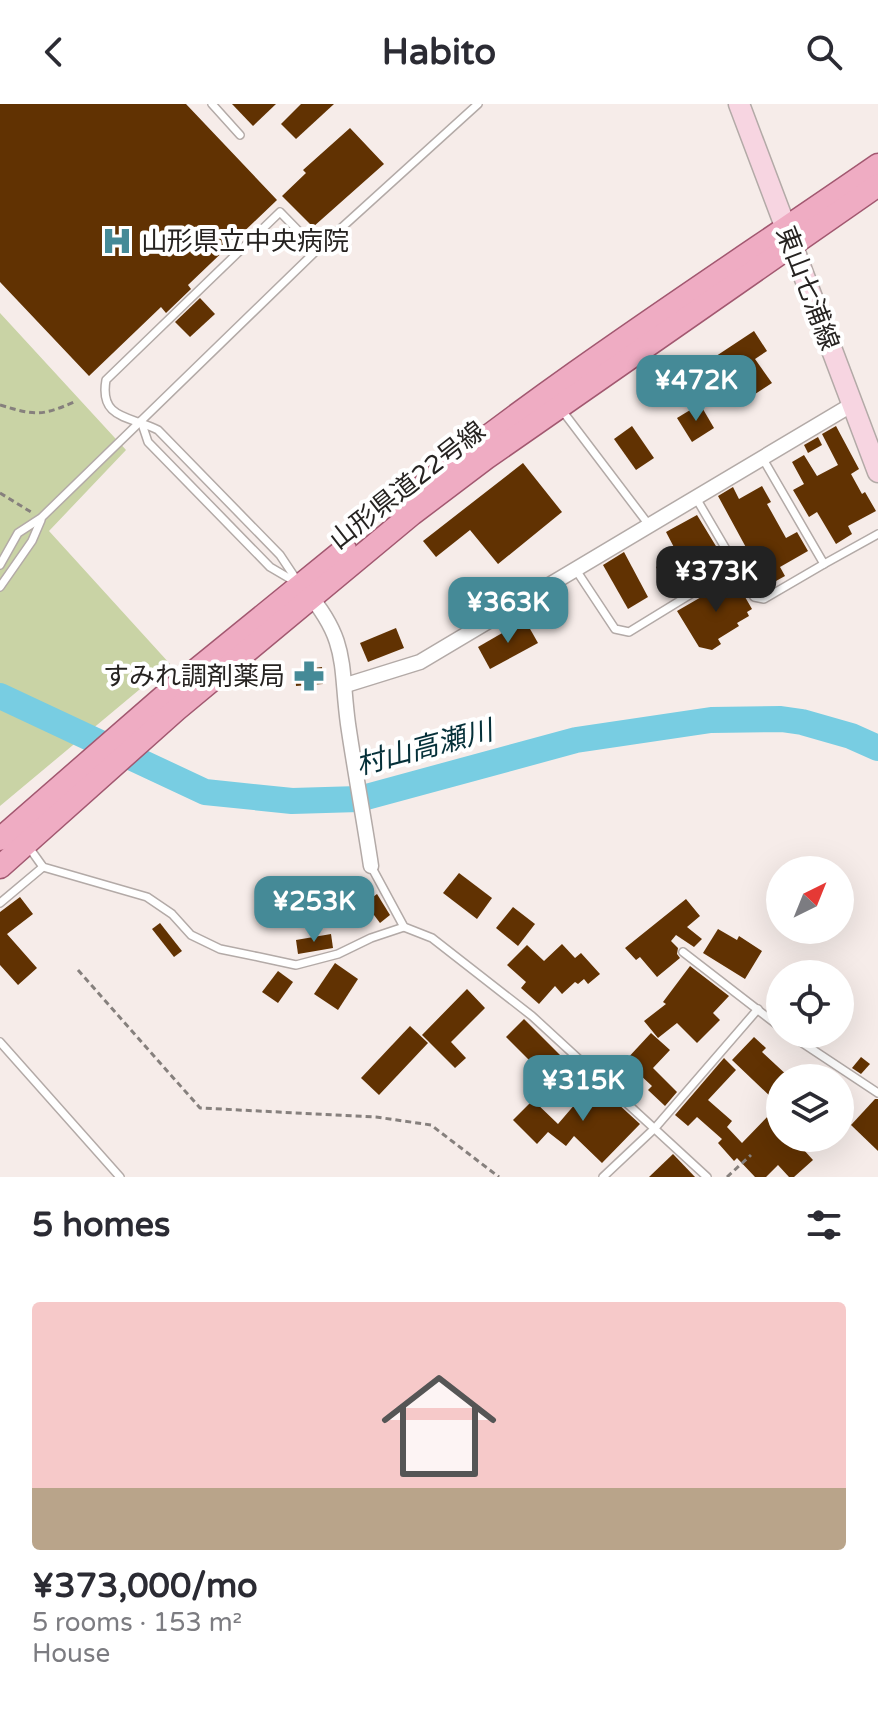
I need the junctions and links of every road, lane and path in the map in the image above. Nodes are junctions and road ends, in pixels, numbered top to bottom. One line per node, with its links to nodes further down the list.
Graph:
1 (212, 104): 4 (lane)
2 (478, 104): 8 (lane)
3 (739, 104): 7 (main road, 東山七浦線)
4 (240, 135)
5 (878, 165): 7 (main road, 山形県道22号線)
6 (878, 185): 7 (main road, 山形県道22号線)
7 (788, 236): 10 (main road, 東山七浦線); 12 (main road, 山形県道22号線); 26 (main road, 山形県道22号線)
8 (317, 250): 13 (lane); 13 (lane)
9 (74, 402): 11 (path)
10 (853, 404): 14 (street); 15 (main road, 東山七浦線)
11 (0, 405)
12 (559, 407): 19 (lane); 26 (main road, 山形県道22号線)
13 (141, 421): 18 (lane); 26 (lane); 26 (lane)
14 (763, 459): 17 (street); 21 (lane)
15 (878, 472)
16 (0, 493): 18 (path)
17 (696, 498): 19 (street); 23 (lane)
18 (41, 518): 22 (lane); 25 (lane)
19 (649, 525): 24 (street)
20 (878, 534): 21 (lane)
21 (824, 564): 23 (lane)
22 (0, 565)
23 (735, 567): 24 (lane)
24 (576, 570): 27 (street)
25 (0, 587)
26 (306, 591): 27 (street); 28 (main road, 山形県道22号線)
27 (346, 685): 31 (street)
28 (169, 704): 29 (main road, 山形県道22号線); 30 (main road, 山形県道22号線)
29 (0, 839)
30 (27, 844): 32 (main road, 山形県道22号線); 33 (lane)
31 (371, 866): 35 (lane)
32 (0, 867)
33 (43, 867): 34 (lane); 35 (lane)
34 (0, 903)
35 (404, 927): 43 (lane)
36 (683, 952): 38 (lane)
37 (78, 970): 46 (path)
38 (758, 1009): 39 (lane); 43 (lane)
39 (766, 1016)
40 (0, 1042): 45 (lane)
41 (810, 1048): 42 (lane)
42 (878, 1093)
43 (655, 1128): 47 (lane); 48 (lane)
44 (751, 1155): 49 (path)
45 (120, 1177)
46 (499, 1177)
47 (603, 1177)
48 (707, 1177)
49 (727, 1177)

